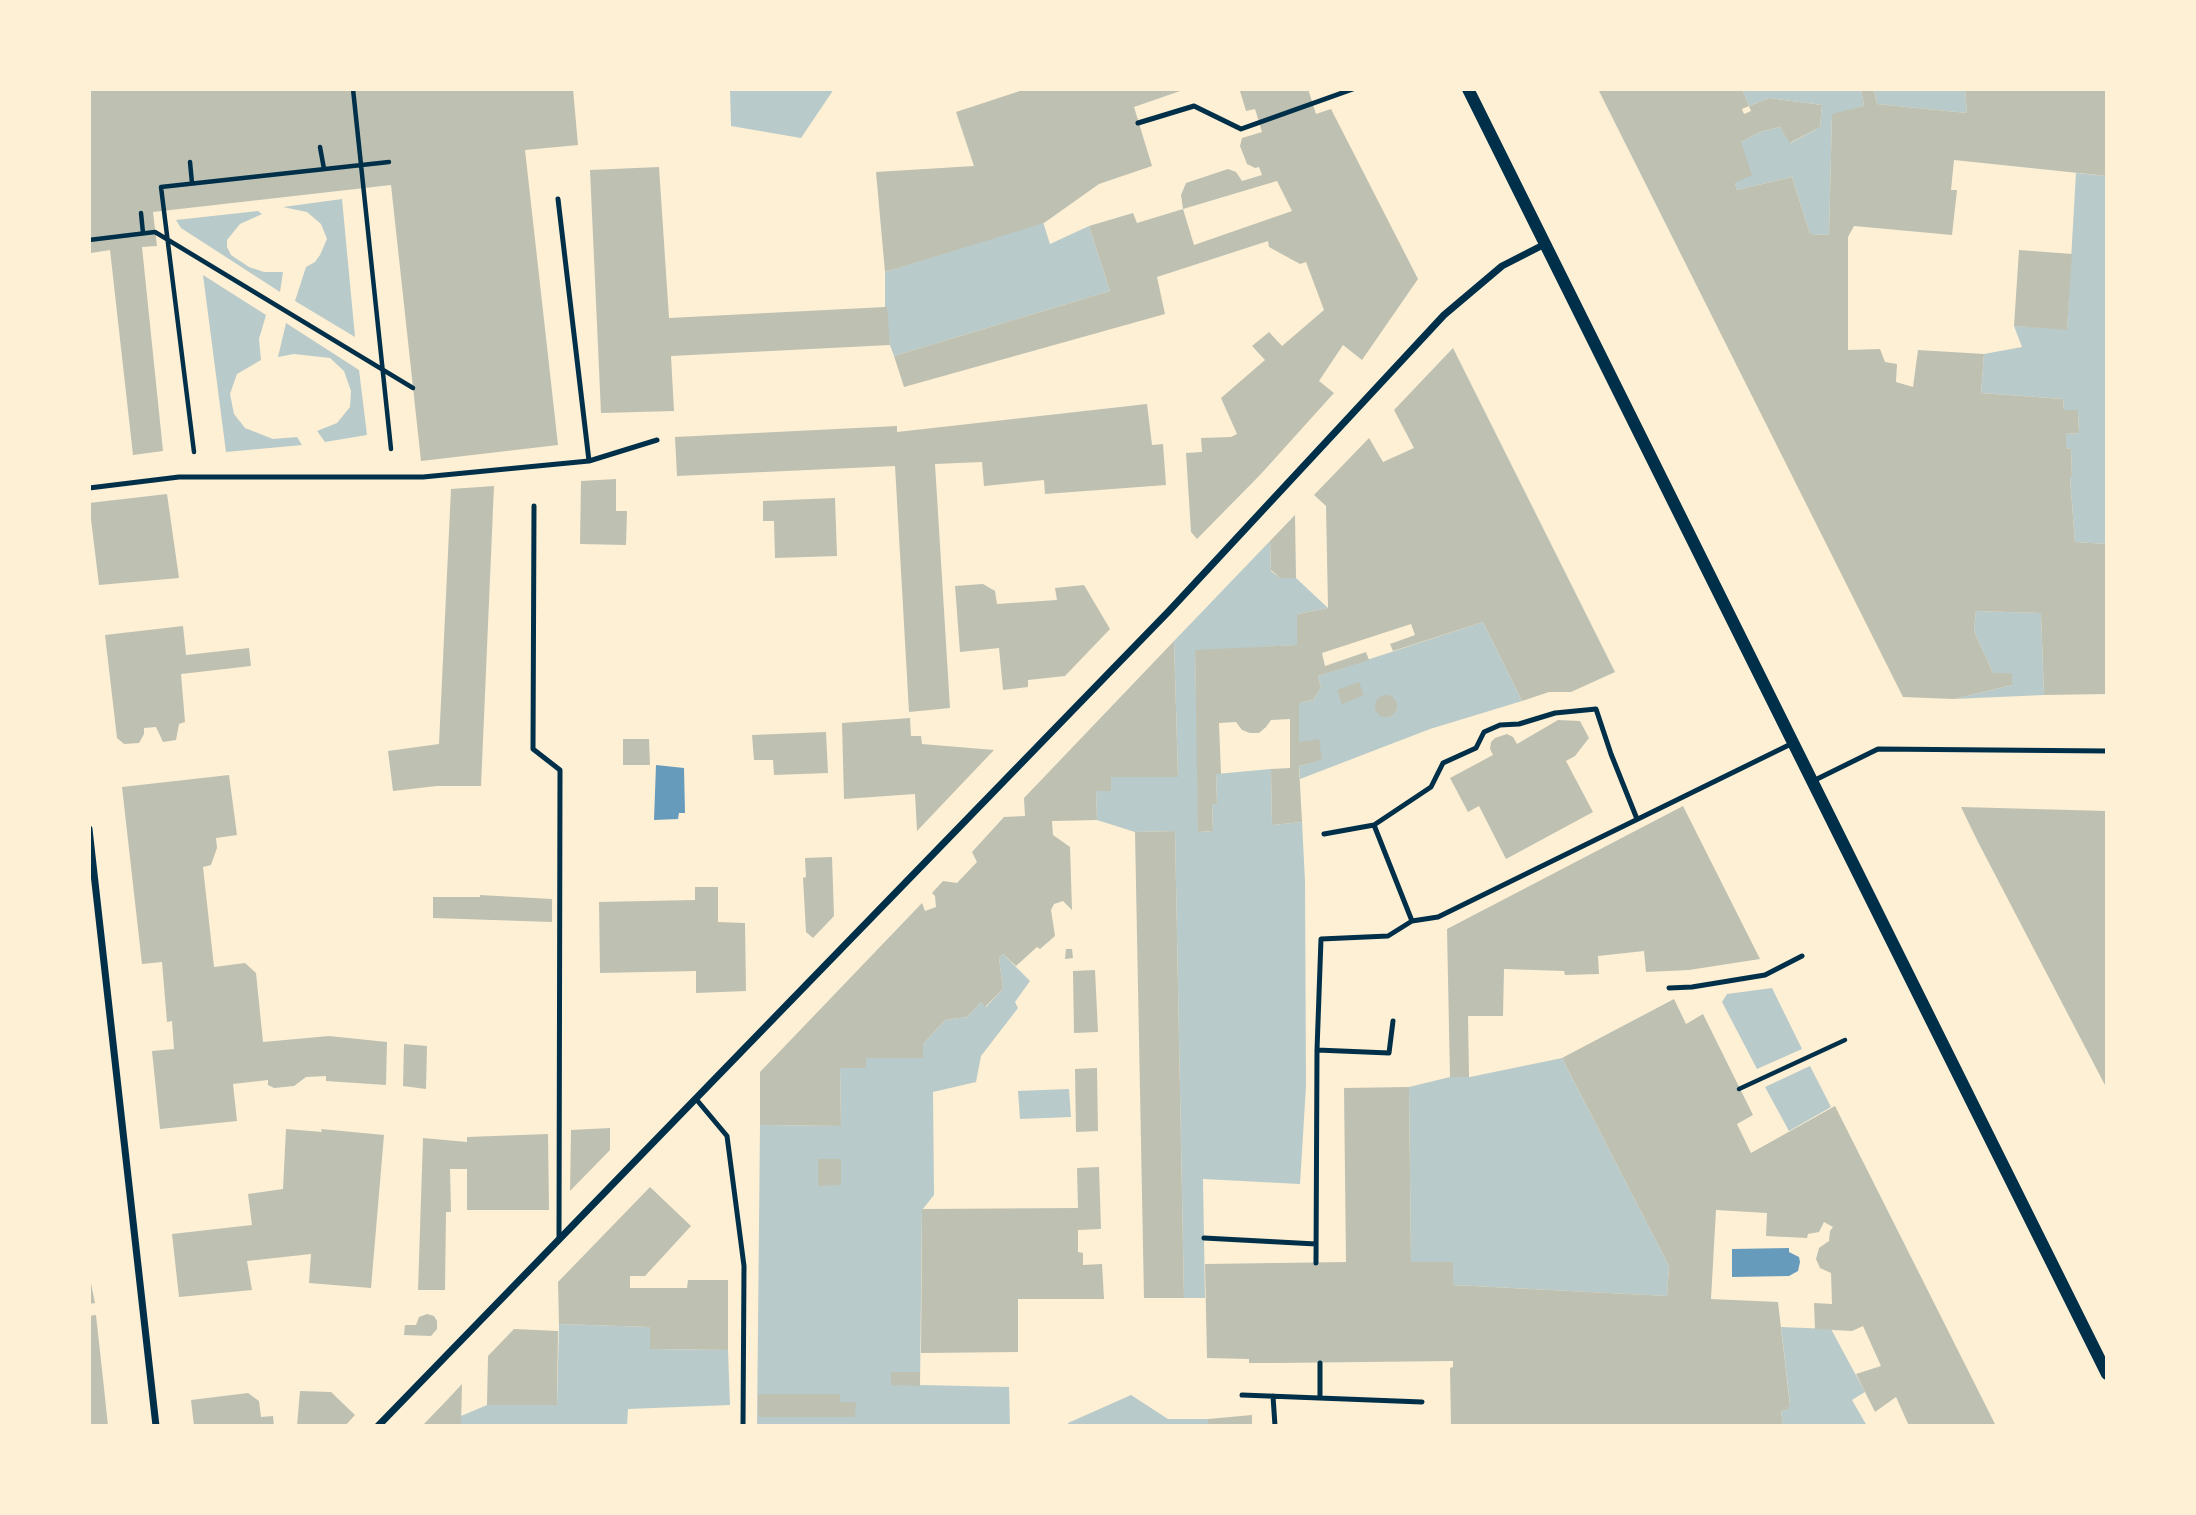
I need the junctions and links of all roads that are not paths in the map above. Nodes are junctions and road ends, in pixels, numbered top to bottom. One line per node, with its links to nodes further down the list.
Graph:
1 (1353, 89): 3 (lane)
2 (1468, 89): 5 (street)
3 (1138, 122)
4 (558, 199): 7 (lane)
5 (1545, 244): 10 (street); 22 (street)
6 (656, 440): 7 (lane)
7 (589, 461): 8 (lane)
8 (89, 488)
9 (534, 506): 24 (lane)
10 (1793, 743): 12 (street); 13 (lane)
11 (2107, 751): 12 (lane)
12 (1812, 781): 28 (street)
13 (1637, 820): 14 (lane); 17 (lane)
14 (1374, 825): 16 (lane); 17 (lane)
15 (89, 829): 33 (street)
16 (1324, 834)
17 (1412, 921): 21 (lane)
18 (1802, 956): 19 (lane)
19 (1669, 988)
20 (1393, 1021): 21 (lane)
21 (1317, 1050): 25 (lane)
22 (696, 1099): 24 (street); 35 (lane)
23 (1205, 1238): 25 (lane)
24 (559, 1241): 34 (street)
25 (1316, 1244): 26 (lane)
26 (1316, 1263)
27 (1320, 1363): 31 (lane)
28 (2107, 1374)
29 (1242, 1395): 30 (lane)
30 (1273, 1396): 31 (lane); 36 (lane)
31 (1320, 1398): 32 (lane)
32 (1422, 1402)
33 (156, 1426)
34 (377, 1426)
35 (743, 1426)
36 (1275, 1426)

